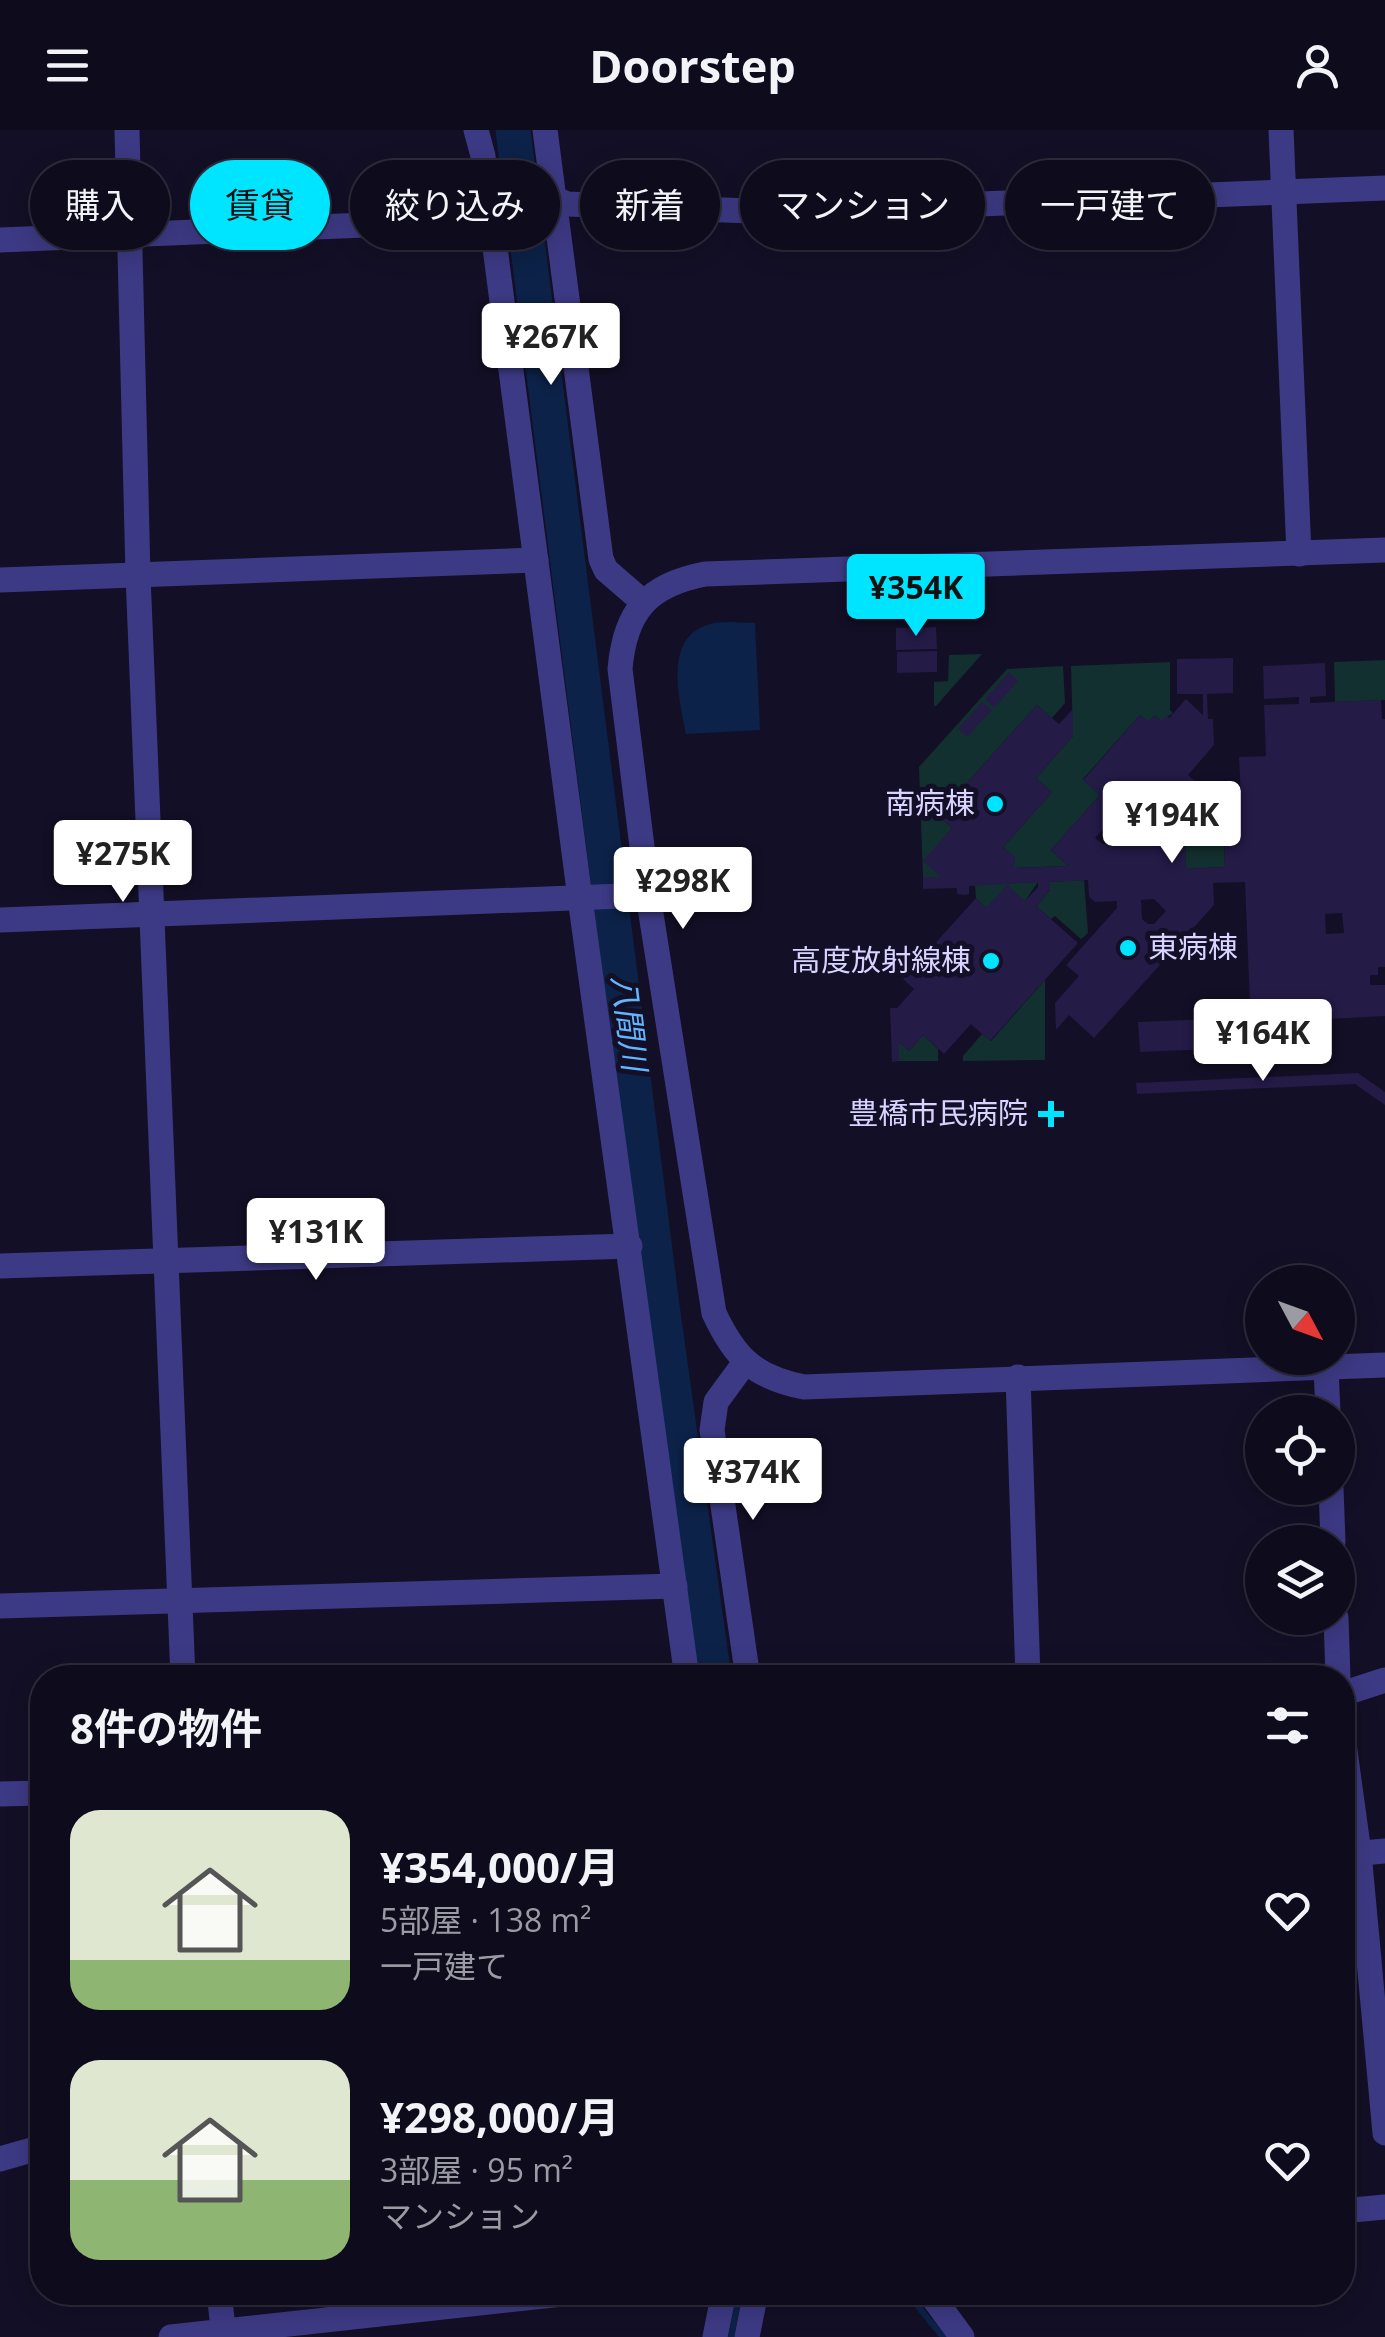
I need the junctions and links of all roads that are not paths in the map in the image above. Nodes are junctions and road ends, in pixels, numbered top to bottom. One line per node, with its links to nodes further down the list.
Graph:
1 (127, 130): 5 (street)
2 (476, 130): 6 (street)
3 (545, 130): 7 (street)
4 (1281, 130): 9 (street)
5 (128, 160)
6 (481, 160)
7 (549, 160)
8 (1385, 188): 9 (street)
9 (1284, 191): 10 (street); 19 (street)
10 (560, 201)
11 (350, 222): 12 (street)
12 (170, 233)
13 (30, 239): 14 (street)
14 (0, 240)
15 (560, 244): 23 (street)
16 (130, 250): 21 (street)
17 (494, 250): 20 (street)
18 (1385, 550): 19 (street)
19 (1299, 554): 23 (street)
20 (536, 560): 21 (street); 25 (street)
21 (138, 575): 22 (street); 26 (street)
22 (0, 580)
23 (644, 602): 24 (street)
24 (642, 896): 25 (street); 31 (street)
25 (584, 898): 26 (street); 28 (street)
26 (151, 914): 27 (street); 29 (street)
27 (0, 920)
28 (630, 1246): 29 (street); 36 (street)
29 (167, 1261): 30 (street); 37 (street)
30 (0, 1266)
31 (746, 1362): 35 (street); 42 (street)
32 (1385, 1365): 33 (street)
33 (1355, 1367)
34 (1245, 1370): 35 (street)
35 (1018, 1377): 43 (street)
36 (675, 1586): 37 (street); 41 (street)
37 (181, 1598): 38 (street); 40 (street)
38 (0, 1606)
39 (1337, 1635): 44 (street)
40 (184, 1665)
41 (686, 1665)
42 (746, 1665)
43 (1028, 1665)
44 (1338, 1665)
45 (1385, 1680): 46 (street)
46 (1355, 1690)
47 (30, 1793): 48 (street)
48 (0, 1794)
49 (1385, 1851): 50 (street)
50 (1355, 1854)
51 (1355, 1887): 52 (street)
52 (1385, 2133)
53 (30, 2150): 54 (street)
54 (0, 2160)
55 (1385, 2207): 56 (street)
56 (1355, 2210)
57 (221, 2305): 62 (street)
58 (471, 2305): 62 (street)
59 (721, 2305): 64 (street)
60 (753, 2305): 65 (street)
61 (939, 2305): 66 (street)
62 (224, 2334): 63 (street)
63 (170, 2337)
64 (715, 2337)
65 (747, 2337)
66 (962, 2337)

